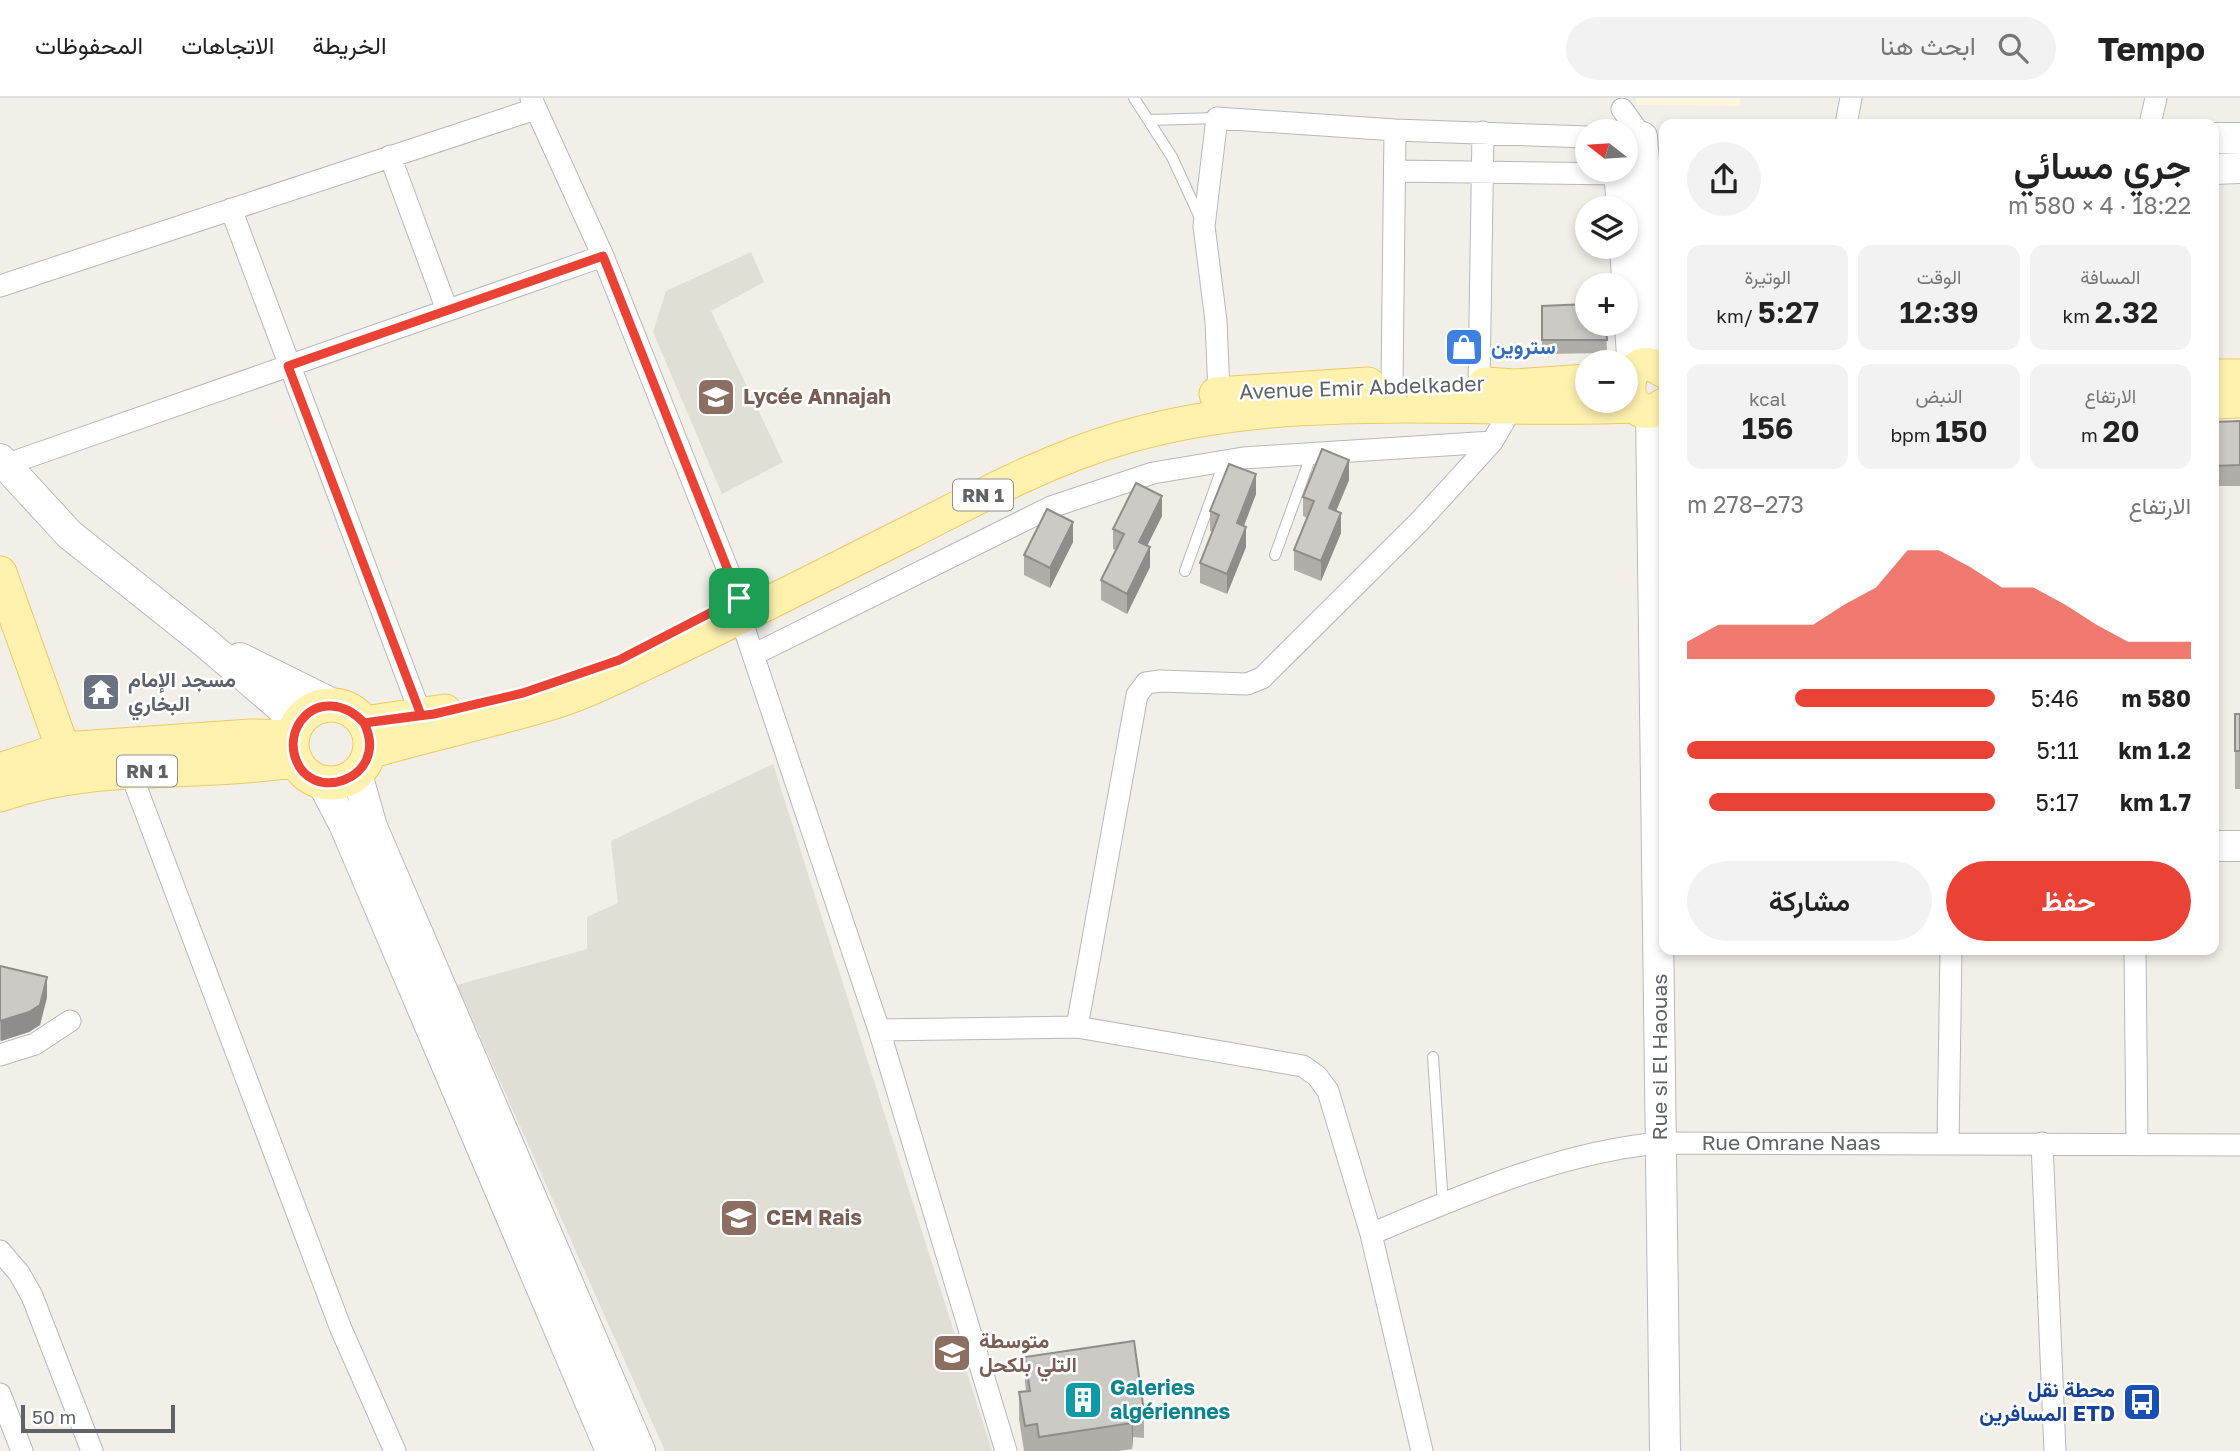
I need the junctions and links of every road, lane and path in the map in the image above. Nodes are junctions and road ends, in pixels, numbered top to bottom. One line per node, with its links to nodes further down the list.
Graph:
1 (1134, 98): 8 (lane)
2 (1851, 98): 6 (street)
3 (2156, 98): 7 (street)
4 (533, 103): 14 (street); 23 (street)
5 (1217, 118): 8 (lane); 9 (street); 22 (street)
6 (1847, 119)
7 (2151, 119)
8 (1150, 120): 22 (lane)
9 (1395, 130): 10 (street); 17 (street)
10 (1483, 132): 11 (street); 18 (street)
11 (1575, 136)
12 (2219, 138): 13 (main road)
13 (2240, 138)
14 (390, 156): 21 (street); 26 (street)
15 (2219, 169): 16 (main road)
16 (2240, 169)
17 (1395, 171): 18 (street); 30 (street)
18 (1483, 173): 19 (street); 31 (street)
19 (1575, 173)
20 (1637, 182): 33 (main road)
21 (230, 209): 25 (street); 27 (street)
22 (1203, 226): 34 (street)
23 (603, 256): 26 (street); 45 (street)
24 (1627, 259): 33 (main road)
25 (0, 286)
26 (447, 310): 27 (street)
27 (288, 366): 41 (street); 48 (street)
28 (2219, 376): 29 (main road)
29 (2240, 376)
30 (1392, 383): 31 (main road, Avenue Emir Abdelkader / RN 1); 34 (main road, Avenue Emir Abdelkader / RN 1)
31 (1479, 384): 35 (main road, Avenue Emir Abdelkader / RN 1)
32 (1575, 384): 35 (main road, Avenue Emir Abdelkader / RN 1)
33 (1646, 385): 35 (main road, Avenue Emir Abdelkader / RN 1); 55 (main road, Rue si El Haouas)
34 (1219, 393): 45 (main road, Avenue Emir Abdelkader / RN 1)
35 (1513, 397): 38 (street); 45 (main road, Avenue Emir Abdelkader / RN 1)
36 (2219, 401): 37 (main road)
37 (2240, 401)
38 (1492, 442): 39 (street); 63 (street)
39 (1312, 453): 40 (street); 42 (lane)
40 (1225, 460): 43 (lane); 47 (street)
41 (3, 462): 46 (main road)
42 (1275, 555)
43 (1185, 571)
44 (0, 573): 51 (main road)
45 (739, 607): 47 (street); 48 (main road, Avenue Emir Abdelkader / RN 1); 49 (main road, Avenue Emir Abdelkader / RN 1)
46 (202, 640): 49 (main road); 50 (main road)
47 (755, 653): 64 (street)
48 (421, 715): 49 (main road, Avenue Emir Abdelkader / RN 1)
49 (357, 739): 50 (main road); 54 (main road); 80 (main road)
50 (296, 741): 51 (main road, RN 1); 53 (main road, RN 1); 54 (main road)
51 (63, 749): 52 (main road, RN 1)
52 (0, 770)
53 (130, 771): 56 (main road, RN 1); 78 (street)
54 (322, 782): 79 (main road)
55 (1659, 785)
56 (0, 795)
57 (2219, 846): 58 (main road)
58 (2240, 846)
59 (1661, 955): 67 (main road, Rue si El Haouas)
60 (1951, 955): 70 (street)
61 (2135, 955): 69 (street)
62 (70, 1021): 65 (street)
63 (1077, 1027): 64 (street); 73 (street)
64 (879, 1030): 81 (street)
65 (0, 1055)
66 (1433, 1056): 72 (lane)
67 (1660, 1143): 70 (street, Rue Omrane Naas); 72 (street, Rue Omrane Naas); 83 (main road, Rue si El Haouas)
68 (2042, 1143): 69 (street, Rue Omrane Naas); 70 (street, Rue Omrane Naas); 84 (street)
69 (2137, 1143): 71 (street, Rue Omrane Naas)
70 (1948, 1144)
71 (2240, 1145)
72 (1443, 1203): 73 (street, Rue Omrane Naas)
73 (1371, 1234): 82 (street)
74 (0, 1251): 77 (street)
75 (0, 1394): 76 (street)
76 (14, 1443)
77 (92, 1451)
78 (395, 1451)
79 (611, 1451)
80 (640, 1451)
81 (1006, 1451)
82 (1422, 1451)
83 (1665, 1451)
84 (2055, 1451)

